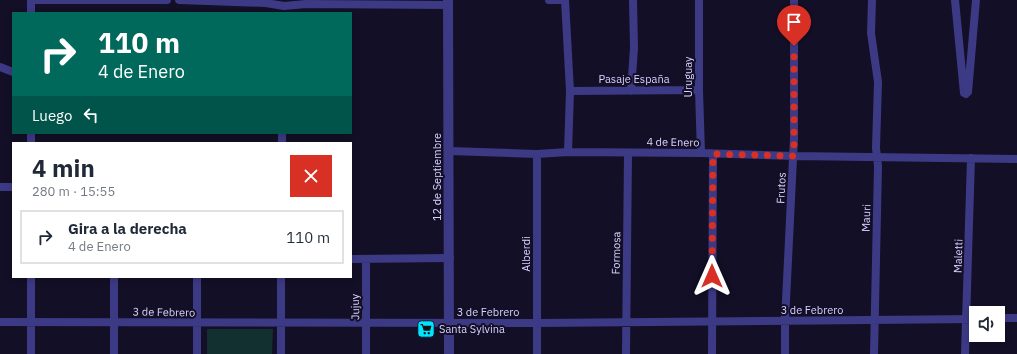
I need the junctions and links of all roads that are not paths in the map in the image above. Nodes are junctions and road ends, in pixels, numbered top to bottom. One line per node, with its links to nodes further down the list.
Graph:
1 (31, 0): 2 (street); 16 (street)
2 (167, 0)
3 (179, 0): 15 (street)
4 (549, 0): 5 (street)
5 (560, 0)
6 (565, 0): 21 (street)
7 (633, 0): 19 (street)
8 (699, 0): 20 (street, Uruguay)
9 (794, 0): 28 (street, Frutos)
10 (872, 0): 29 (street, Mauri)
11 (955, 0): 12 (street)
12 (976, 0)
13 (307, 2): 14 (street); 15 (street)
14 (448, 3): 22 (street, 12 de Septiembre)
15 (284, 9)
16 (31, 12)
17 (0, 67): 18 (street)
18 (12, 72)
19 (632, 90): 20 (street, Pasaje España); 21 (street, Pasaje España)
20 (699, 90): 25 (street, Uruguay)
21 (570, 91): 23 (street)
22 (449, 151): 26 (street, 4 de Enero); 34 (street, 12 de Septiembre)
23 (568, 152): 24 (street, 4 de Enero); 26 (street, 4 de Enero)
24 (628, 153): 25 (street, 4 de Enero); 55 (street, Formosa)
25 (701, 153): 27 (street, 4 de Enero)
26 (537, 154): 54 (street, Alberdi)
27 (713, 154): 28 (street, 4 de Enero); 49 (street)
28 (794, 156): 29 (street, 4 de Enero); 44 (street, Frutos)
29 (877, 156): 30 (street, 4 de Enero); 45 (street, Mauri)
30 (971, 158): 31 (street, 4 de Enero); 43 (street, Maletti)
31 (1017, 159)
32 (0, 187): 33 (street)
33 (12, 187)
34 (450, 258): 36 (street); 53 (street, 12 de Septiembre)
35 (352, 259): 36 (street)
36 (366, 259): 52 (street, Jujuy)
37 (32, 278): 47 (street)
38 (114, 278): 48 (street)
39 (197, 278): 50 (street)
40 (281, 278): 51 (street)
41 (1005, 318): 42 (street)
42 (1017, 318)
43 (966, 319): 45 (street, 3 de Febrero); 67 (street, Maletti)
44 (785, 321): 45 (street, 3 de Febrero); 49 (street, 3 de Febrero); 65 (street, Frutos)
45 (874, 321): 66 (street, Mauri)
46 (0, 322): 47 (street, 3 de Febrero)
47 (31, 322): 48 (street, 3 de Febrero); 56 (street)
48 (114, 322): 50 (street, 3 de Febrero); 57 (street)
49 (712, 322): 55 (street, 3 de Febrero); 64 (street)
50 (197, 323): 51 (street, 3 de Febrero); 58 (street)
51 (281, 323): 52 (street, 3 de Febrero); 59 (street)
52 (366, 323): 53 (street, 3 de Febrero); 60 (street, Jujuy)
53 (449, 323): 54 (street, 3 de Febrero); 61 (street, 12 de Septiembre)
54 (538, 323): 55 (street, 3 de Febrero); 62 (street, Alberdi)
55 (626, 323): 63 (street, Formosa)
56 (31, 354)
57 (114, 354)
58 (197, 354)
59 (281, 354)
60 (366, 354)
61 (449, 354)
62 (537, 354)
63 (626, 354)
64 (712, 354)
65 (785, 354)
66 (874, 354)
67 (965, 354)

